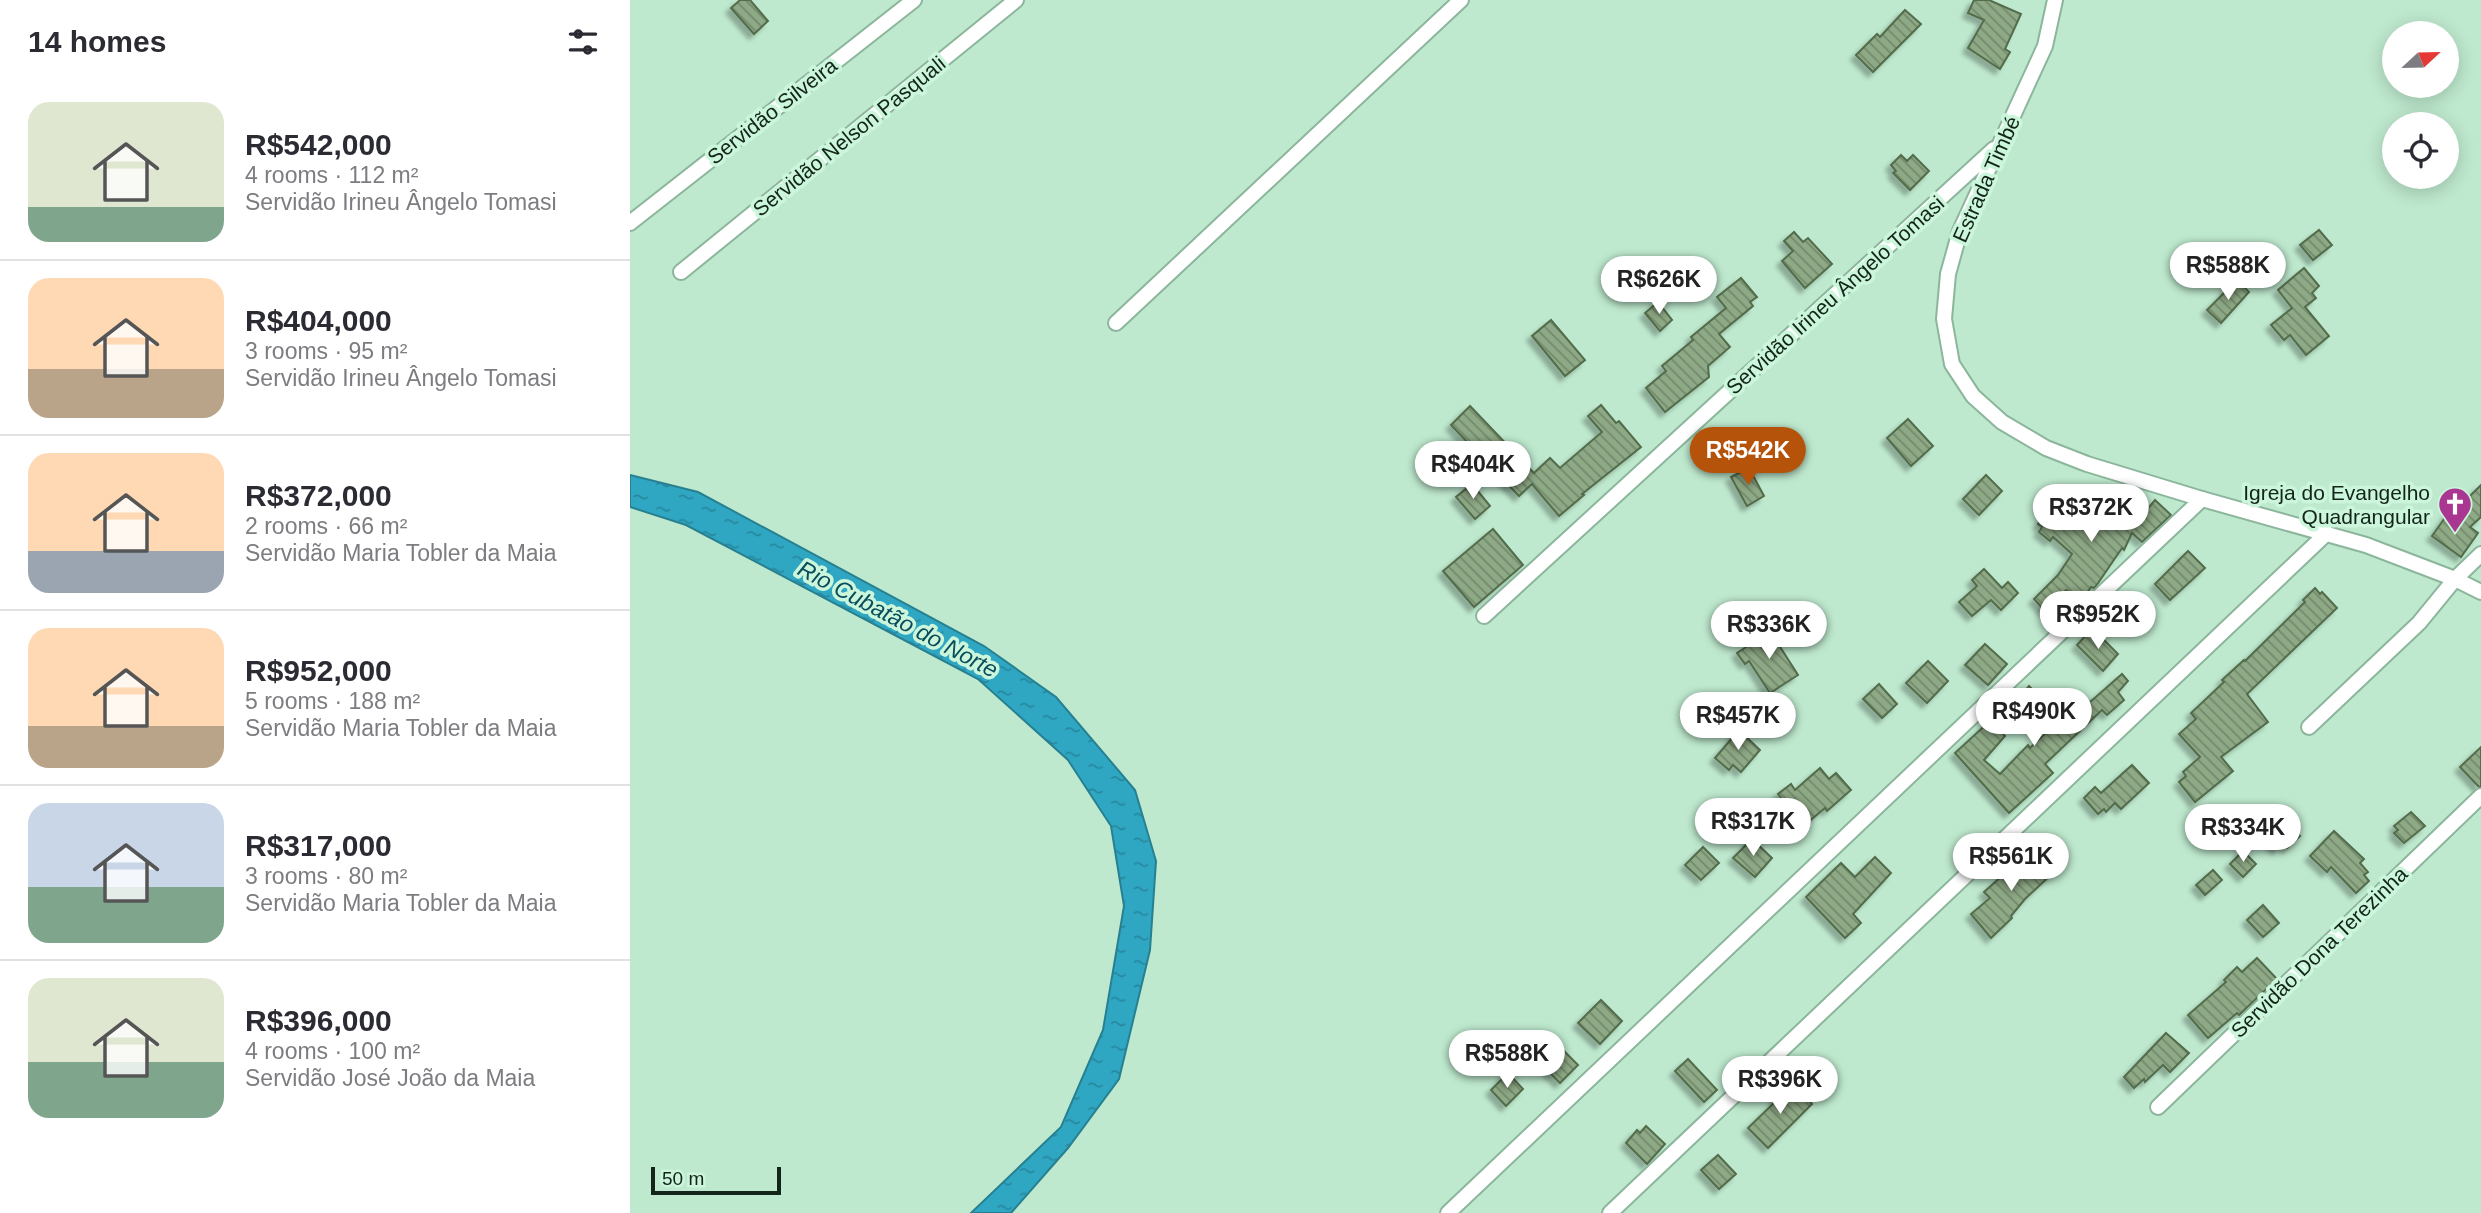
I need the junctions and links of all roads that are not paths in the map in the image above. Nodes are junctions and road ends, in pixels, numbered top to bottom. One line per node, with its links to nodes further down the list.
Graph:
1 (914, 0): 6 (street, Servidão Silveira)
2 (1016, 0): 7 (street, Servidão Nelson Pasquali)
3 (1461, 0): 8 (street)
4 (2055, 0): 5 (street, Estrada Timbé)
5 (2001, 143): 9 (street, Estrada Timbé); 14 (street, Servidão Irineu Ângelo Tomasi)
6 (630, 223)
7 (681, 272)
8 (1116, 323)
9 (2202, 499): 10 (street, Estrada Timbé); 18 (street)
10 (2327, 533): 12 (street, Estrada Timbé); 19 (street)
11 (2481, 554): 12 (street)
12 (2455, 579): 13 (street, Estrada Timbé); 15 (street)
13 (2481, 592)
14 (1484, 616)
15 (2309, 727)
16 (2481, 796): 17 (street, Servidão Dona Terezinha)
17 (2158, 1107)
18 (1448, 1213)
19 (1610, 1213)

